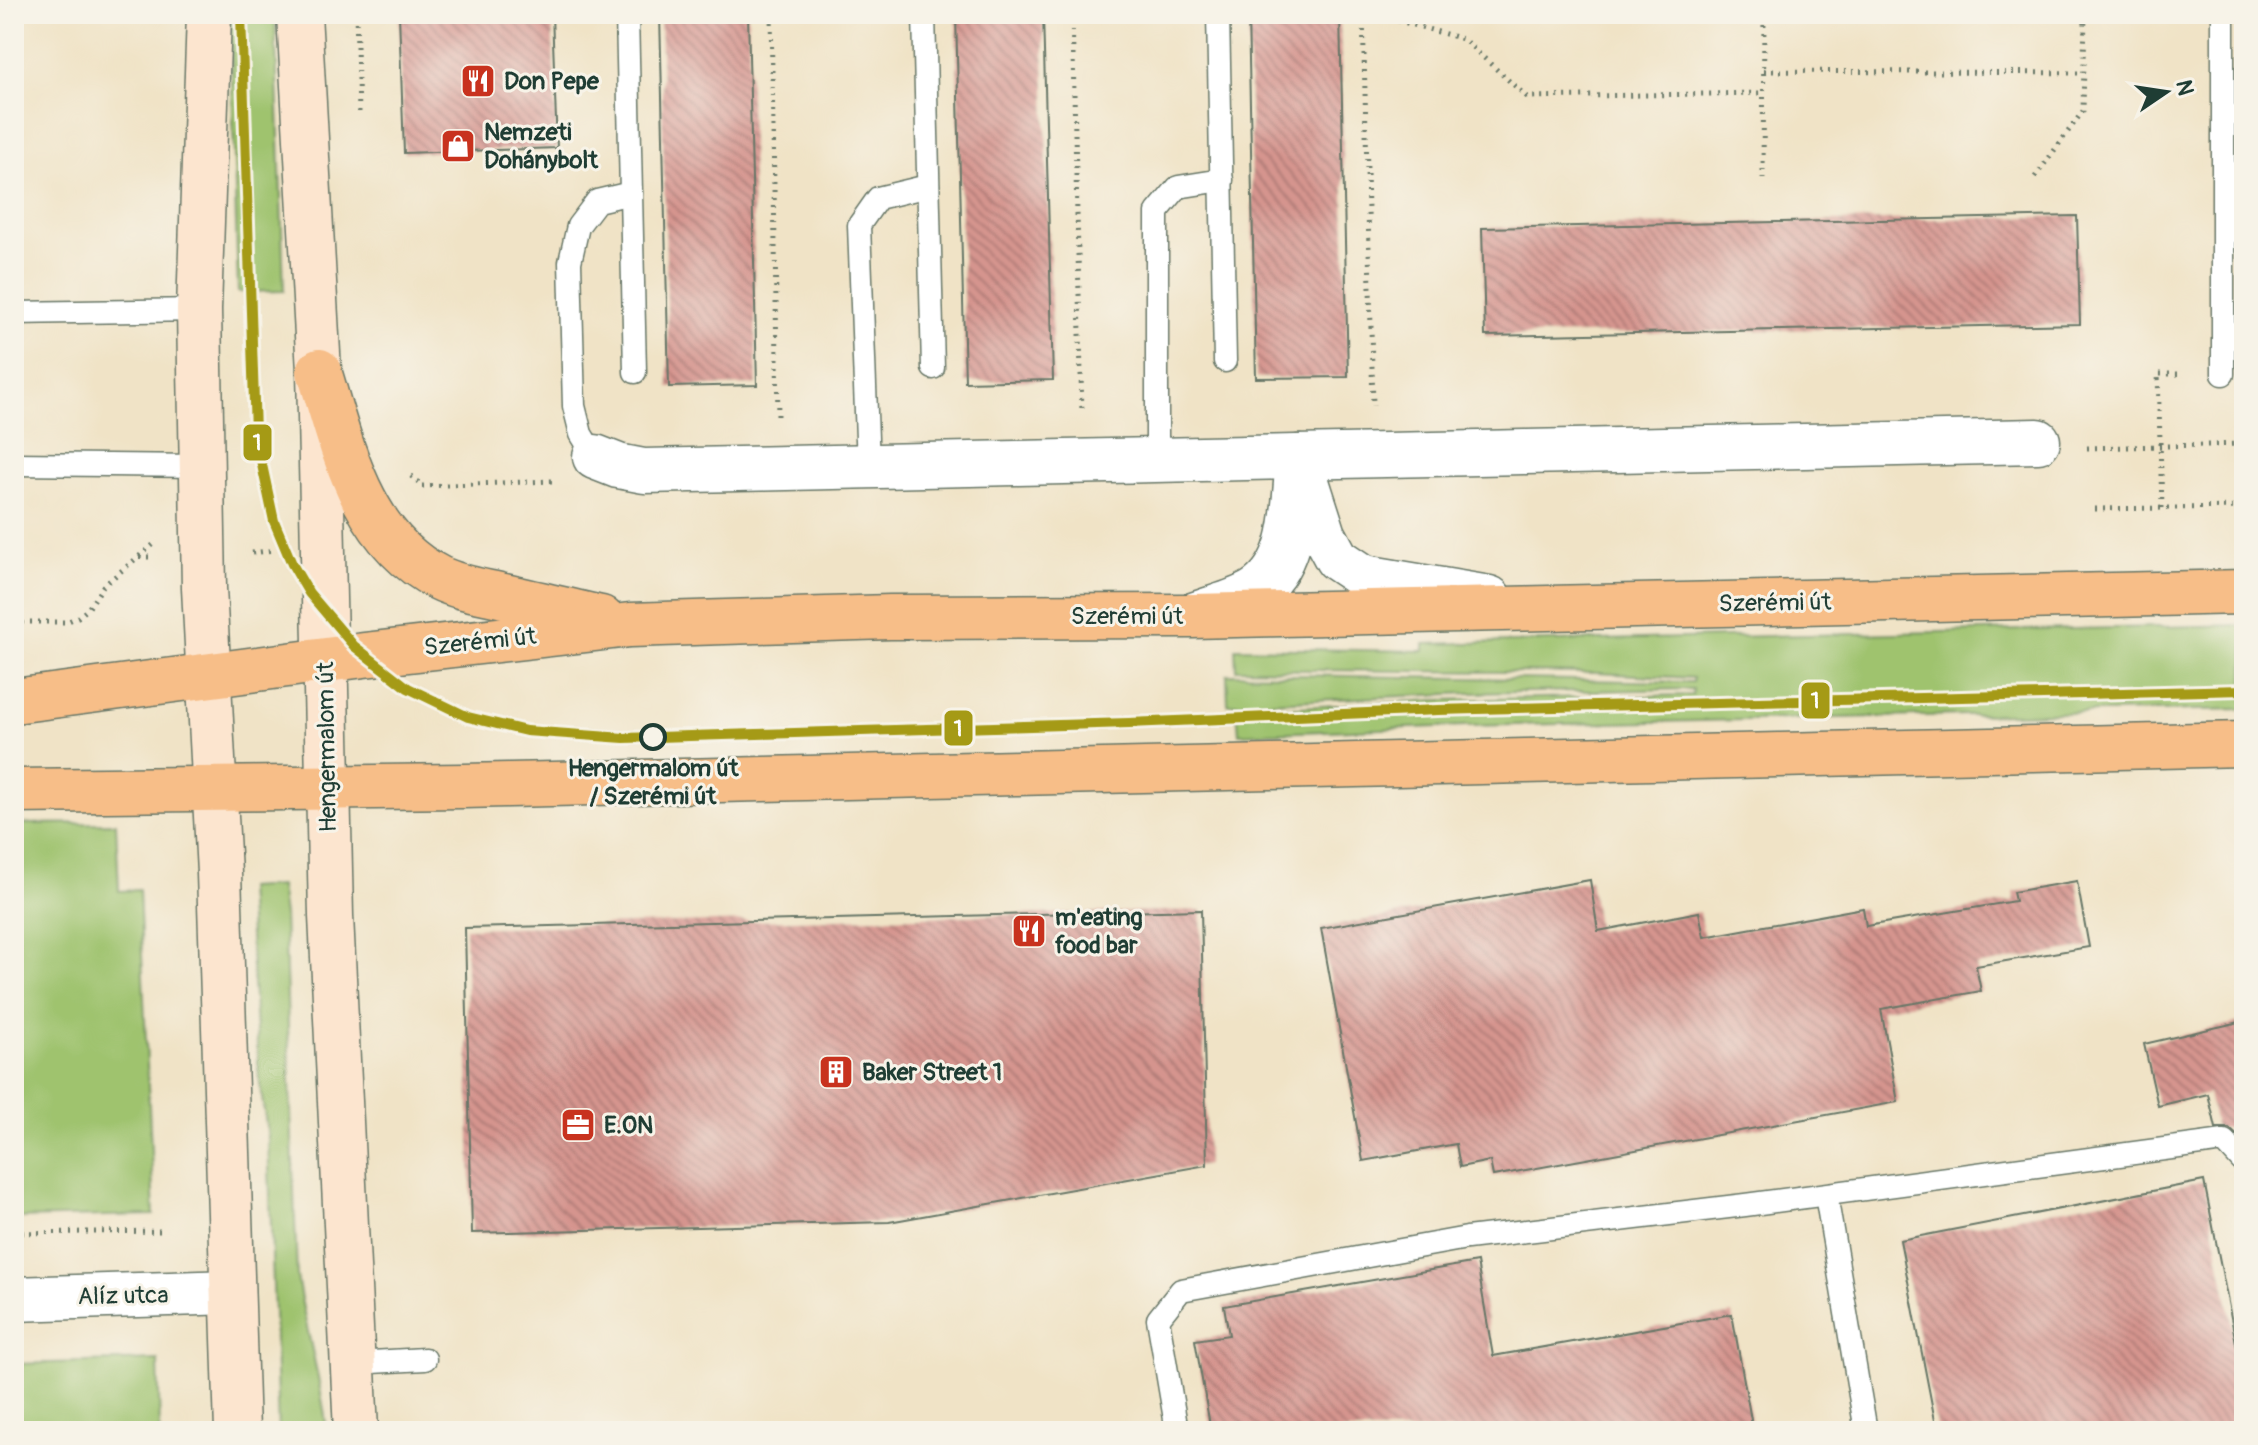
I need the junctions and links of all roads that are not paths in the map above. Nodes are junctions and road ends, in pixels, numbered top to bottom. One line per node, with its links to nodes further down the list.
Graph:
1 (209, 14): 10 (main road)
2 (299, 14): 14 (main road, Hengermalom út)
3 (627, 14): 9 (lane)
4 (924, 14): 8 (lane)
5 (1218, 14): 7 (lane)
6 (2223, 14): 16 (lane)
7 (1222, 180): 12 (lane); 20 (lane)
8 (928, 186): 13 (lane); 23 (lane)
9 (631, 193): 15 (lane); 18 (lane)
10 (199, 310): 11 (lane); 22 (main road)
11 (14, 313)
12 (1225, 361)
13 (933, 368)
14 (319, 371): 27 (main road); 28 (main road, Hengermalom út)
15 (635, 372)
16 (2223, 374)
17 (2038, 441): 19 (street)
18 (595, 457): 23 (street)
19 (1299, 457): 20 (street); 25 (street); 26 (street)
20 (1157, 460): 23 (street)
21 (14, 464): 22 (lane)
22 (202, 466): 29 (main road)
23 (868, 466)
24 (2244, 592): 25 (main road, Szerémi út)
25 (1547, 607): 26 (main road, Szerémi út)
26 (1192, 616): 27 (main road, Szerémi út)
27 (630, 625): 28 (main road, Szerémi út)
28 (325, 660): 29 (main road, Szerémi út); 32 (main road, Hengermalom út)
29 (210, 676): 30 (main road, Szerémi út); 33 (main road)
30 (14, 701)
31 (2244, 744): 32 (main road)
32 (328, 787): 33 (main road); 40 (main road, Hengermalom út)
33 (215, 789): 34 (main road); 37 (main road)
34 (14, 791)
35 (2244, 1163): 36 (lane)
36 (1826, 1195): 43 (lane); 44 (lane)
37 (232, 1292): 38 (street, Alíz utca); 41 (main road)
38 (14, 1299)
39 (425, 1359): 40 (lane)
40 (354, 1363): 42 (main road, Hengermalom út)
41 (237, 1431)
42 (356, 1431)
43 (1177, 1431)
44 (1866, 1431)

